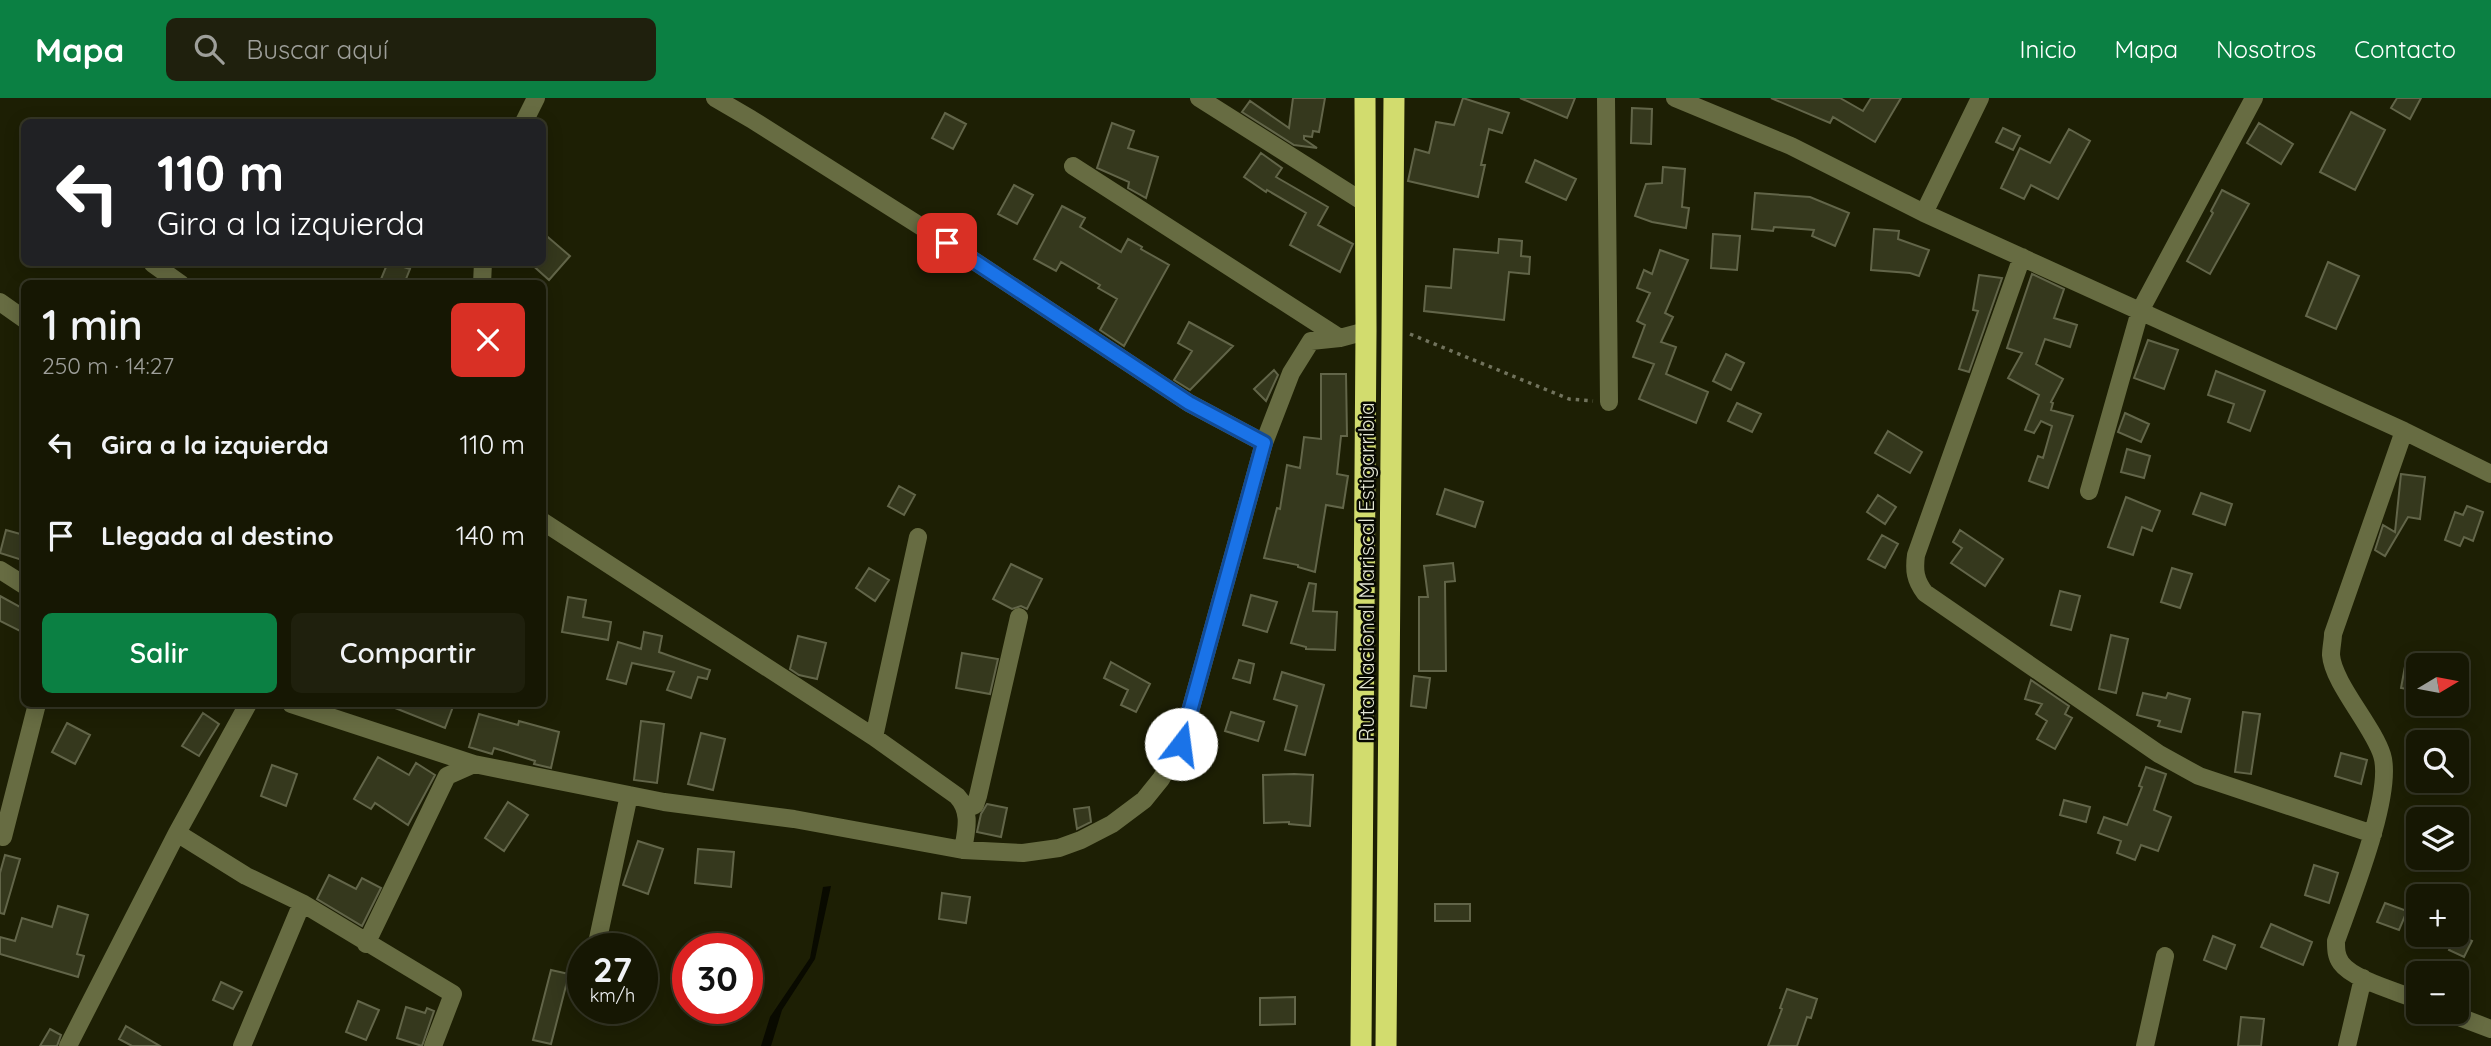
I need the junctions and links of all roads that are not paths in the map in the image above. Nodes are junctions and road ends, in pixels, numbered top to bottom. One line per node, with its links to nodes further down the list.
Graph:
1 (536, 98): 10 (street)
2 (715, 98): 24 (street)
3 (1199, 98): 12 (street)
4 (1365, 98): 12 (highway, Ruta Nacional Mariscal Estigarribia)
5 (1394, 98): 55 (highway, Ruta Nacional Mariscal Estigarribia)
6 (1606, 98): 22 (street)
7 (1675, 98): 13 (street)
8 (1980, 98): 13 (street)
9 (2254, 98): 18 (street)
10 (526, 119)
11 (1073, 166): 21 (street)
12 (1365, 202): 20 (highway, Ruta Nacional Mariscal Estigarribia)
13 (1924, 213): 14 (street)
14 (2022, 257): 18 (street); 40 (street)
15 (156, 266): 16 (street)
16 (175, 280)
17 (0, 302): 19 (street)
18 (2140, 311): 23 (street); 26 (street)
19 (21, 318)
20 (1366, 331): 21 (street); 54 (highway, Ruta Nacional Mariscal Estigarribia)
21 (1340, 338): 24 (street)
22 (1609, 402)
23 (2404, 430): 25 (street); 40 (street)
24 (1264, 443): 42 (street)
25 (2491, 474)
26 (2088, 491)
27 (546, 524): 35 (street)
28 (918, 537): 35 (street)
29 (0, 570): 30 (street)
30 (21, 583)
31 (1019, 617): 38 (street)
32 (36, 707): 41 (street)
33 (246, 707): 39 (street)
34 (300, 707): 36 (street)
35 (874, 737): 38 (street)
36 (474, 764): 37 (street); 45 (street)
37 (629, 795): 42 (street); 44 (street)
38 (966, 809): 42 (street)
39 (177, 833): 43 (street); 51 (street)
40 (2373, 834): 47 (street)
41 (3, 837)
42 (963, 850)
43 (302, 903): 45 (street); 52 (street)
44 (599, 933)
45 (366, 944): 53 (street)
46 (2165, 956): 56 (street)
47 (2363, 978): 48 (street); 57 (street)
48 (2406, 995)
49 (2469, 1021): 50 (street)
50 (2491, 1029)
51 (68, 1046)
52 (242, 1046)
53 (433, 1046)
54 (1361, 1046)
55 (1386, 1046)
56 (2145, 1046)
57 (2347, 1046)

